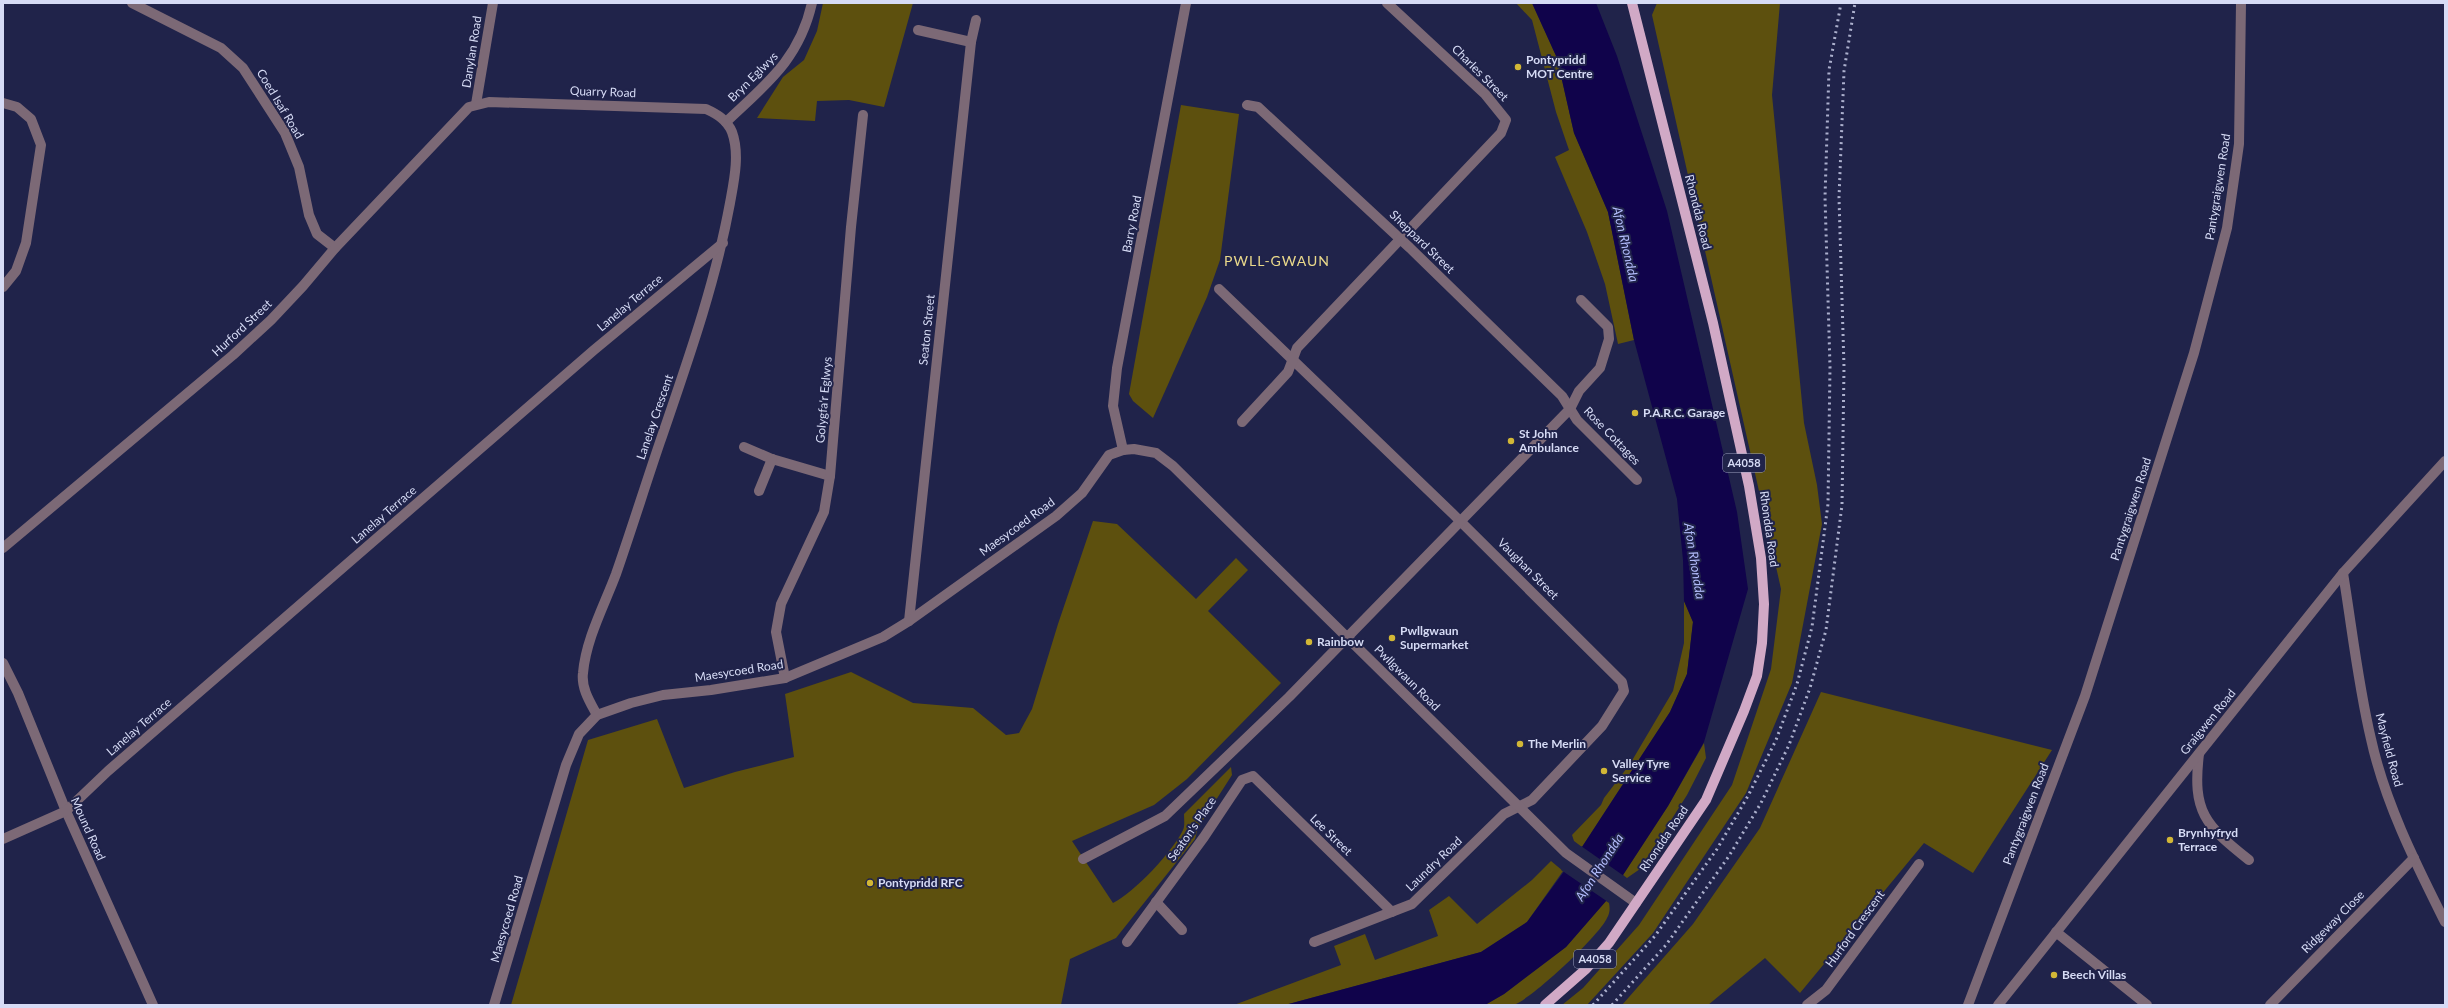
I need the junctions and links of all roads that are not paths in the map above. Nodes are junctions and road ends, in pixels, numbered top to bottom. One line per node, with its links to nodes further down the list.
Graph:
1 (132, 3): 18 (street, Coed Isaf Road)
2 (493, 3): 12 (street, Danylan Road)
3 (812, 3): 15 (street, Bryn Eglwys)
4 (1186, 3): 26 (street, Barry Road)
5 (1387, 3): 16 (street, Charles Street)
6 (1632, 3): 50 (main road, Rhondda Road / A4058)
7 (2240, 3): 61 (street, Pantygraigwen Road)
8 (976, 20): 10 (street, Seaton Street)
9 (918, 30): 10 (street)
10 (971, 42): 35 (street, Seaton Street)
11 (3, 104): 19 (street)
12 (476, 104): 15 (street, Quarry Road); 18 (street, Hurford Street)
13 (1247, 105): 16 (street, Sheppard Street)
14 (863, 115): 29 (street, Golygfa'r Eglwys)
15 (726, 122): 17 (street, Lanelay Crescent)
16 (1401, 239): 22 (street); 23 (street, Sheppard Street)
17 (723, 243): 39 (street, Lanelay Crescent); 43 (street, Lanelay Terrace)
18 (335, 248): 33 (street, Hurford Street)
19 (3, 287)
20 (1219, 289): 22 (street, Vaughan Street)
21 (1581, 300): 23 (street)
22 (1293, 360): 24 (street); 32 (street, Vaughan Street)
23 (1570, 408): 30 (street, Rose Cottages); 32 (street)
24 (1242, 422)
25 (744, 447): 27 (street)
26 (1123, 450): 35 (street, Maesycoed Road); 36 (street, Pwllgwaun Road)
27 (772, 459): 29 (street); 31 (street)
28 (2445, 461): 34 (street, Graigwen Road)
29 (830, 476): 38 (street, Golygfa'r Eglwys)
30 (1637, 480)
31 (759, 491)
32 (1460, 521): 36 (street); 42 (street, Vaughan Street)
33 (3, 548)
34 (2343, 573): 40 (street, Graigwen Road); 45 (street, Mayfield Road)
35 (909, 622): 38 (street, Maesycoed Road)
36 (1346, 636): 42 (street, Pwllgwaun Road); 46 (street)
37 (3, 663): 43 (street, Mound Road)
38 (785, 678): 39 (street, Maesycoed Road)
39 (597, 715): 58 (street, Maesycoed Road)
40 (2199, 754): 47 (street); 54 (street, Graigwen Road)
41 (1253, 776): 49 (street, Seaton's Place); 51 (street, Lee Street)
42 (1519, 807): 50 (street, Pwllgwaun Road); 51 (street, Laundry Road)
43 (66, 812): 44 (street); 57 (street, Mound Road)
44 (3, 839)
45 (2414, 858): 52 (street, Mayfield Road); 64 (street, Ridgeway Close)
46 (1083, 859)
47 (2250, 860)
48 (1919, 864): 60 (street, Hurford Crescent)
49 (1156, 902): 53 (street); 55 (street, Seaton's Place)
50 (1636, 903): 59 (main road, Rhondda Road / A4058)
51 (1392, 912): 56 (street, Laundry Road)
52 (2445, 922)
53 (1182, 930)
54 (2056, 932): 62 (street, Graigwen Road); 63 (street)
55 (1127, 942)
56 (1314, 942)
57 (153, 1005)
58 (494, 1005)
59 (1545, 1005)
60 (1807, 1005)
61 (1968, 1005)
62 (1998, 1005)
63 (2147, 1005)
64 (2270, 1005)

